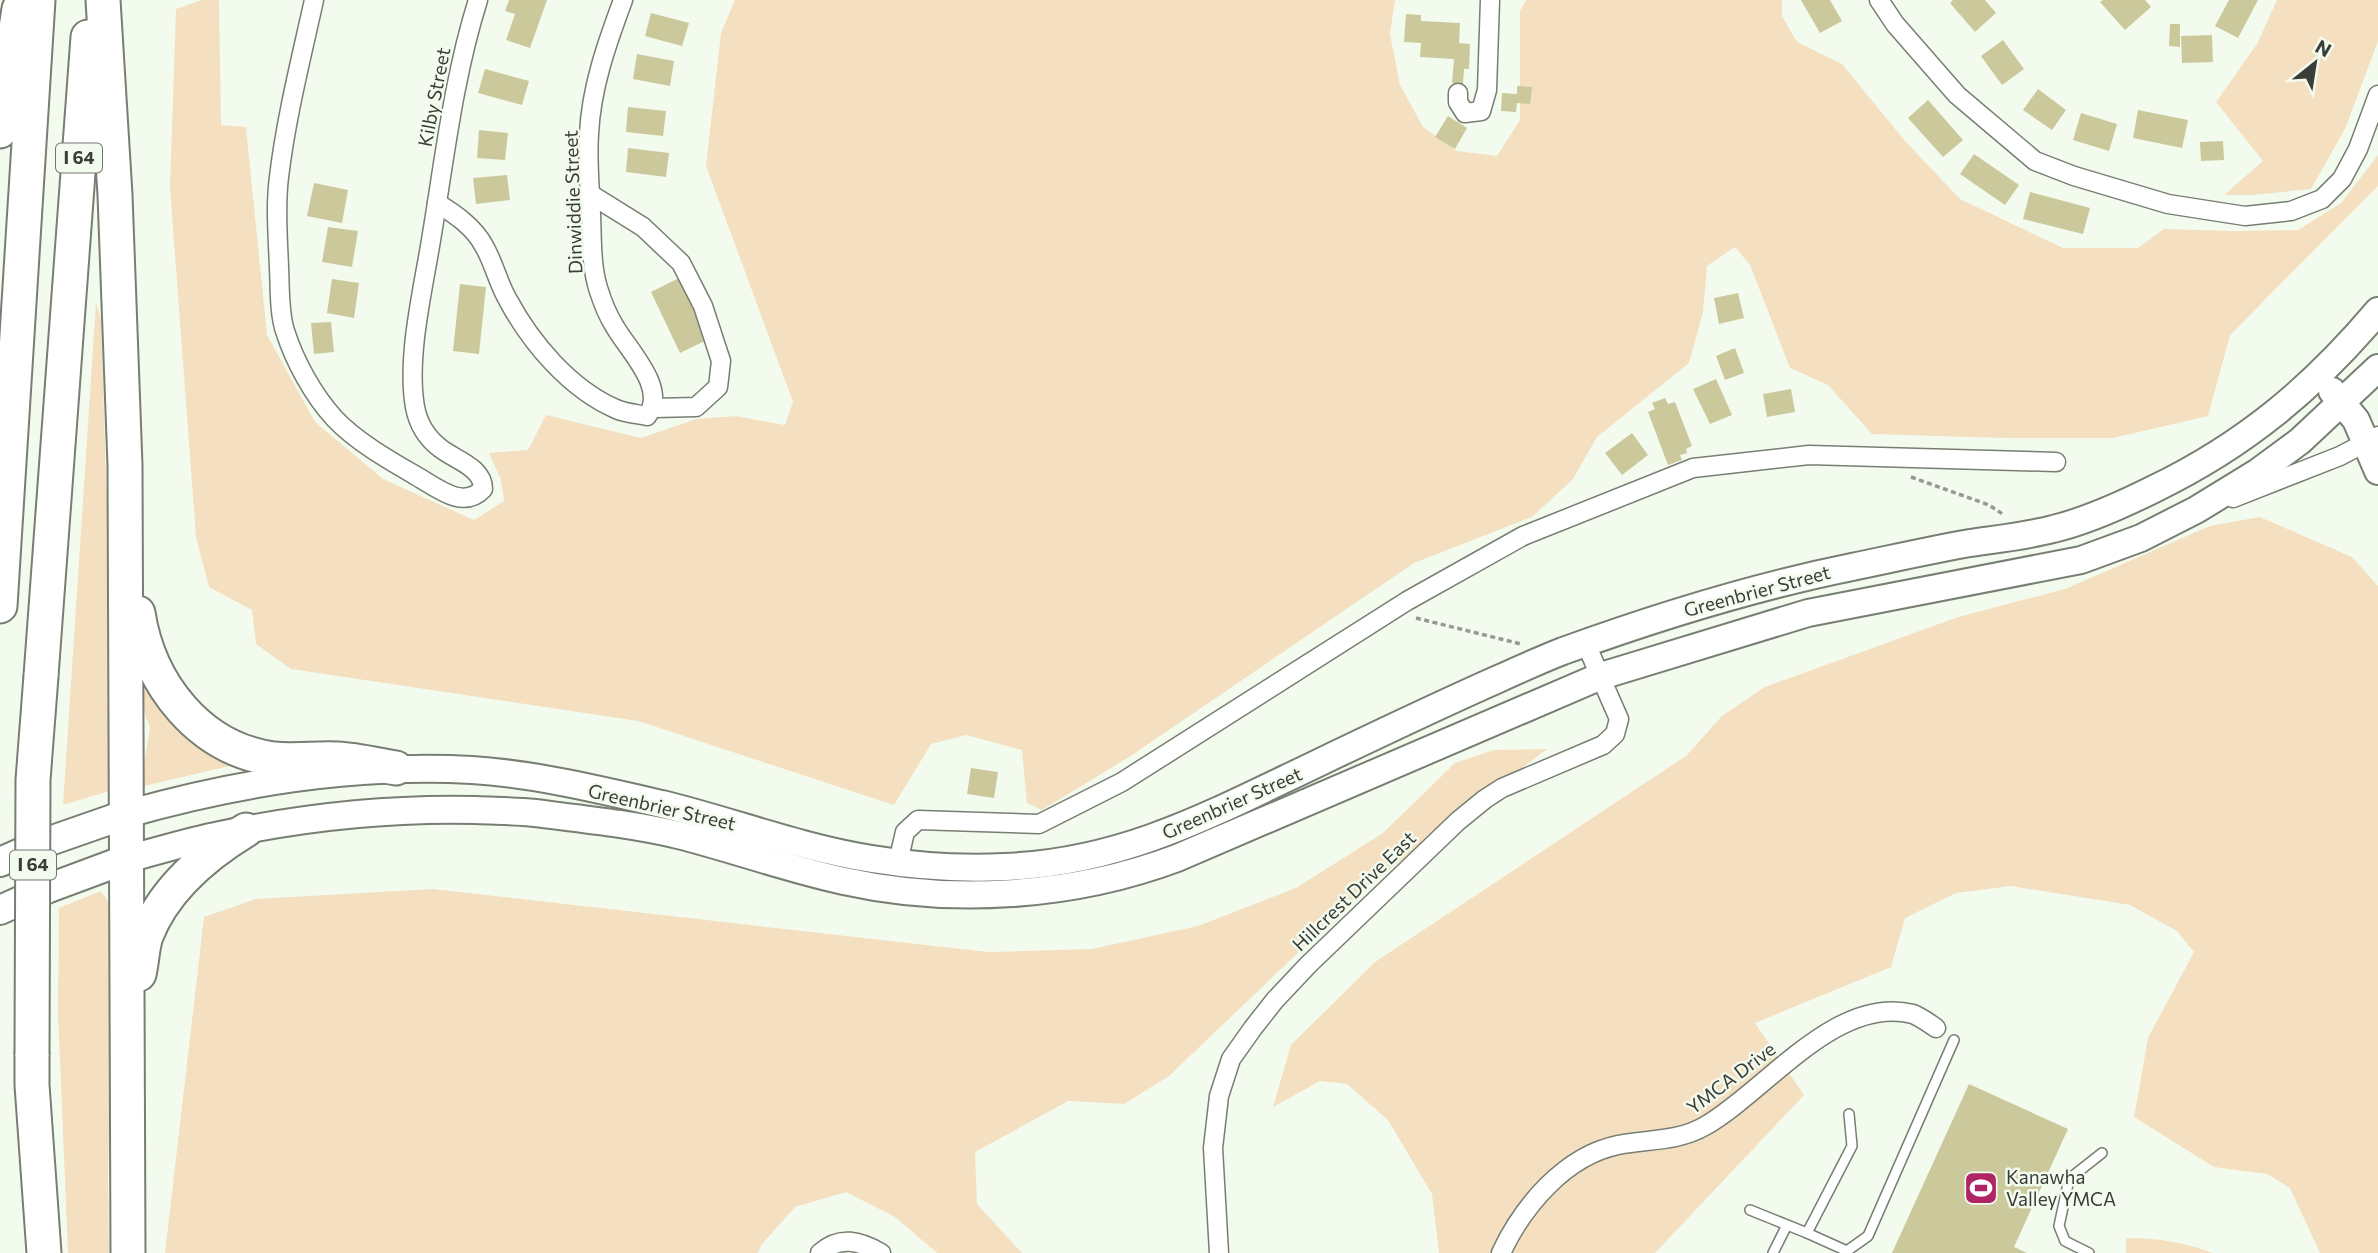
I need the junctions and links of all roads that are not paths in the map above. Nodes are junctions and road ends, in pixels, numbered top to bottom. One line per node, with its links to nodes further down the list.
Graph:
1 (20, 0): 12 (highway)
2 (38, 0): 25 (highway, I 64)
3 (91, 0): 43 (highway, I 64, bridge)
4 (103, 0): 23 (highway)
5 (314, 0): 14 (street, Kilby Street)
6 (478, 0): 14 (street, Kilby Street)
7 (623, 0): 13 (street, Dinwiddie Street)
8 (1490, 0): 10 (street)
9 (1880, 0): 11 (street)
10 (1458, 93)
11 (2378, 95)
12 (0, 131)
13 (590, 194): 19 (street, Dinwiddie Street); 19 (street)
14 (437, 203): 19 (street)
15 (2378, 311): 17 (main road, Greenbrier Street)
16 (2378, 368): 18 (main road, Greenbrier Street)
17 (2317, 377): 18 (main road); 26 (main road, Greenbrier Street)
18 (2343, 402): 20 (main road); 24 (main road, Greenbrier Street)
19 (654, 408)
20 (2373, 440): 22 (main road); 24 (street)
21 (2056, 462): 33 (street)
22 (2378, 471)
23 (125, 521): 28 (highway); 29 (highway)
24 (2167, 524): 27 (main road, Greenbrier Street)
25 (0, 606)
26 (1586, 643): 27 (street, Hillcrest Drive East); 33 (main road, Greenbrier Street)
27 (1601, 676): 30 (main road, Greenbrier Street); 47 (street, Hillcrest Drive East)
28 (396, 768): 29 (main road, Greenbrier Street); 33 (main road, Greenbrier Street)
29 (127, 814): 31 (highway); 32 (main road, Greenbrier Street)
30 (246, 830): 31 (main road, Greenbrier Street); 35 (highway)
31 (127, 859): 34 (main road, Greenbrier Street); 35 (highway)
32 (0, 862)
33 (898, 862)
34 (0, 910)
35 (125, 1024): 44 (highway)
36 (1936, 1028): 48 (street, YMCA Drive)
37 (1954, 1040): 42 (lane)
38 (1849, 1114): 42 (lane)
39 (2102, 1153): 50 (lane)
40 (1750, 1210): 41 (lane)
41 (1787, 1225): 42 (lane); 49 (lane)
42 (1807, 1233)
43 (44, 1253)
44 (128, 1253)
45 (820, 1253): 46 (street)
46 (881, 1253)
47 (1219, 1253)
48 (1501, 1253)
49 (1773, 1253)
50 (2089, 1253)

